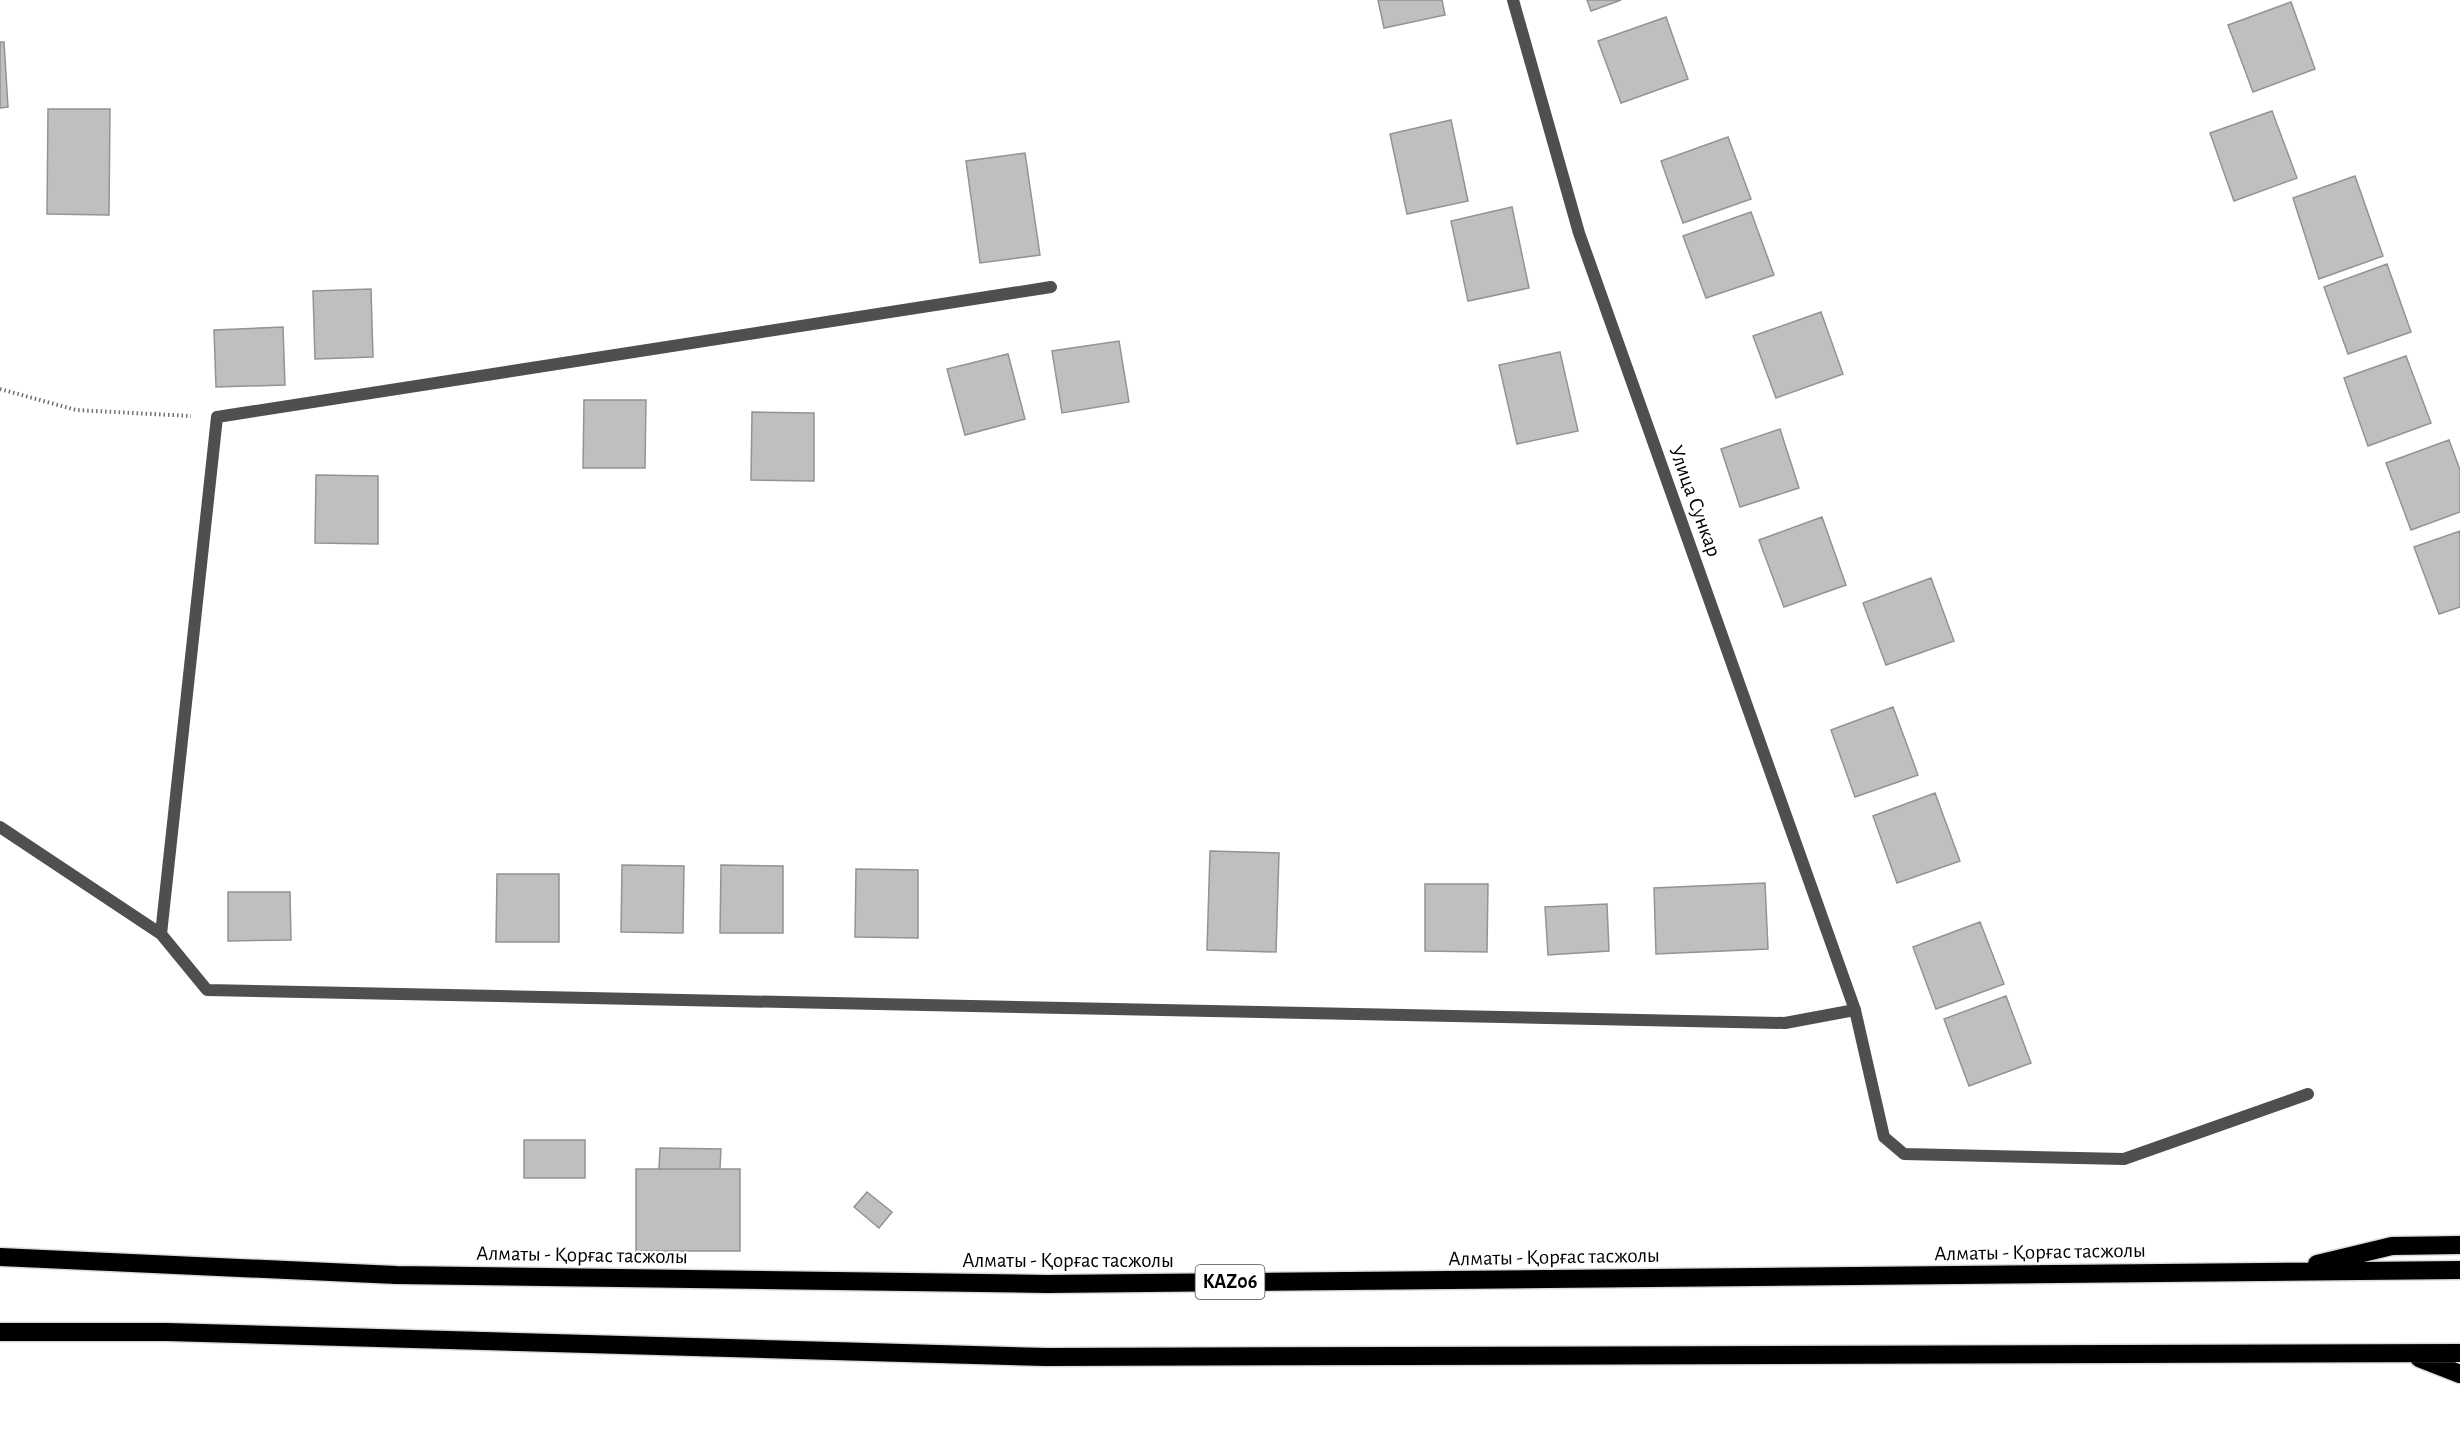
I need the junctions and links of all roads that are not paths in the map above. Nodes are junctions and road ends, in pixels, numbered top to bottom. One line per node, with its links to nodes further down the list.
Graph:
1 (1513, 0): 5 (street, Улица Сункар)
2 (1051, 287): 4 (street)
3 (0, 827): 4 (street)
4 (161, 934): 5 (street)
5 (1855, 1010): 6 (street, Улица Сункар)
6 (2308, 1094)
7 (2460, 1245): 10 (highway)
8 (0, 1257): 10 (highway, Алматы - Қорғас тасжолы / KAZ06)
9 (2460, 1270): 10 (highway, Алматы - Қорғас тасжолы / KAZ06)
10 (2286, 1272)
11 (0, 1332): 13 (highway)
12 (2460, 1353): 13 (highway)
13 (2409, 1354): 14 (highway)
14 (2460, 1374)

